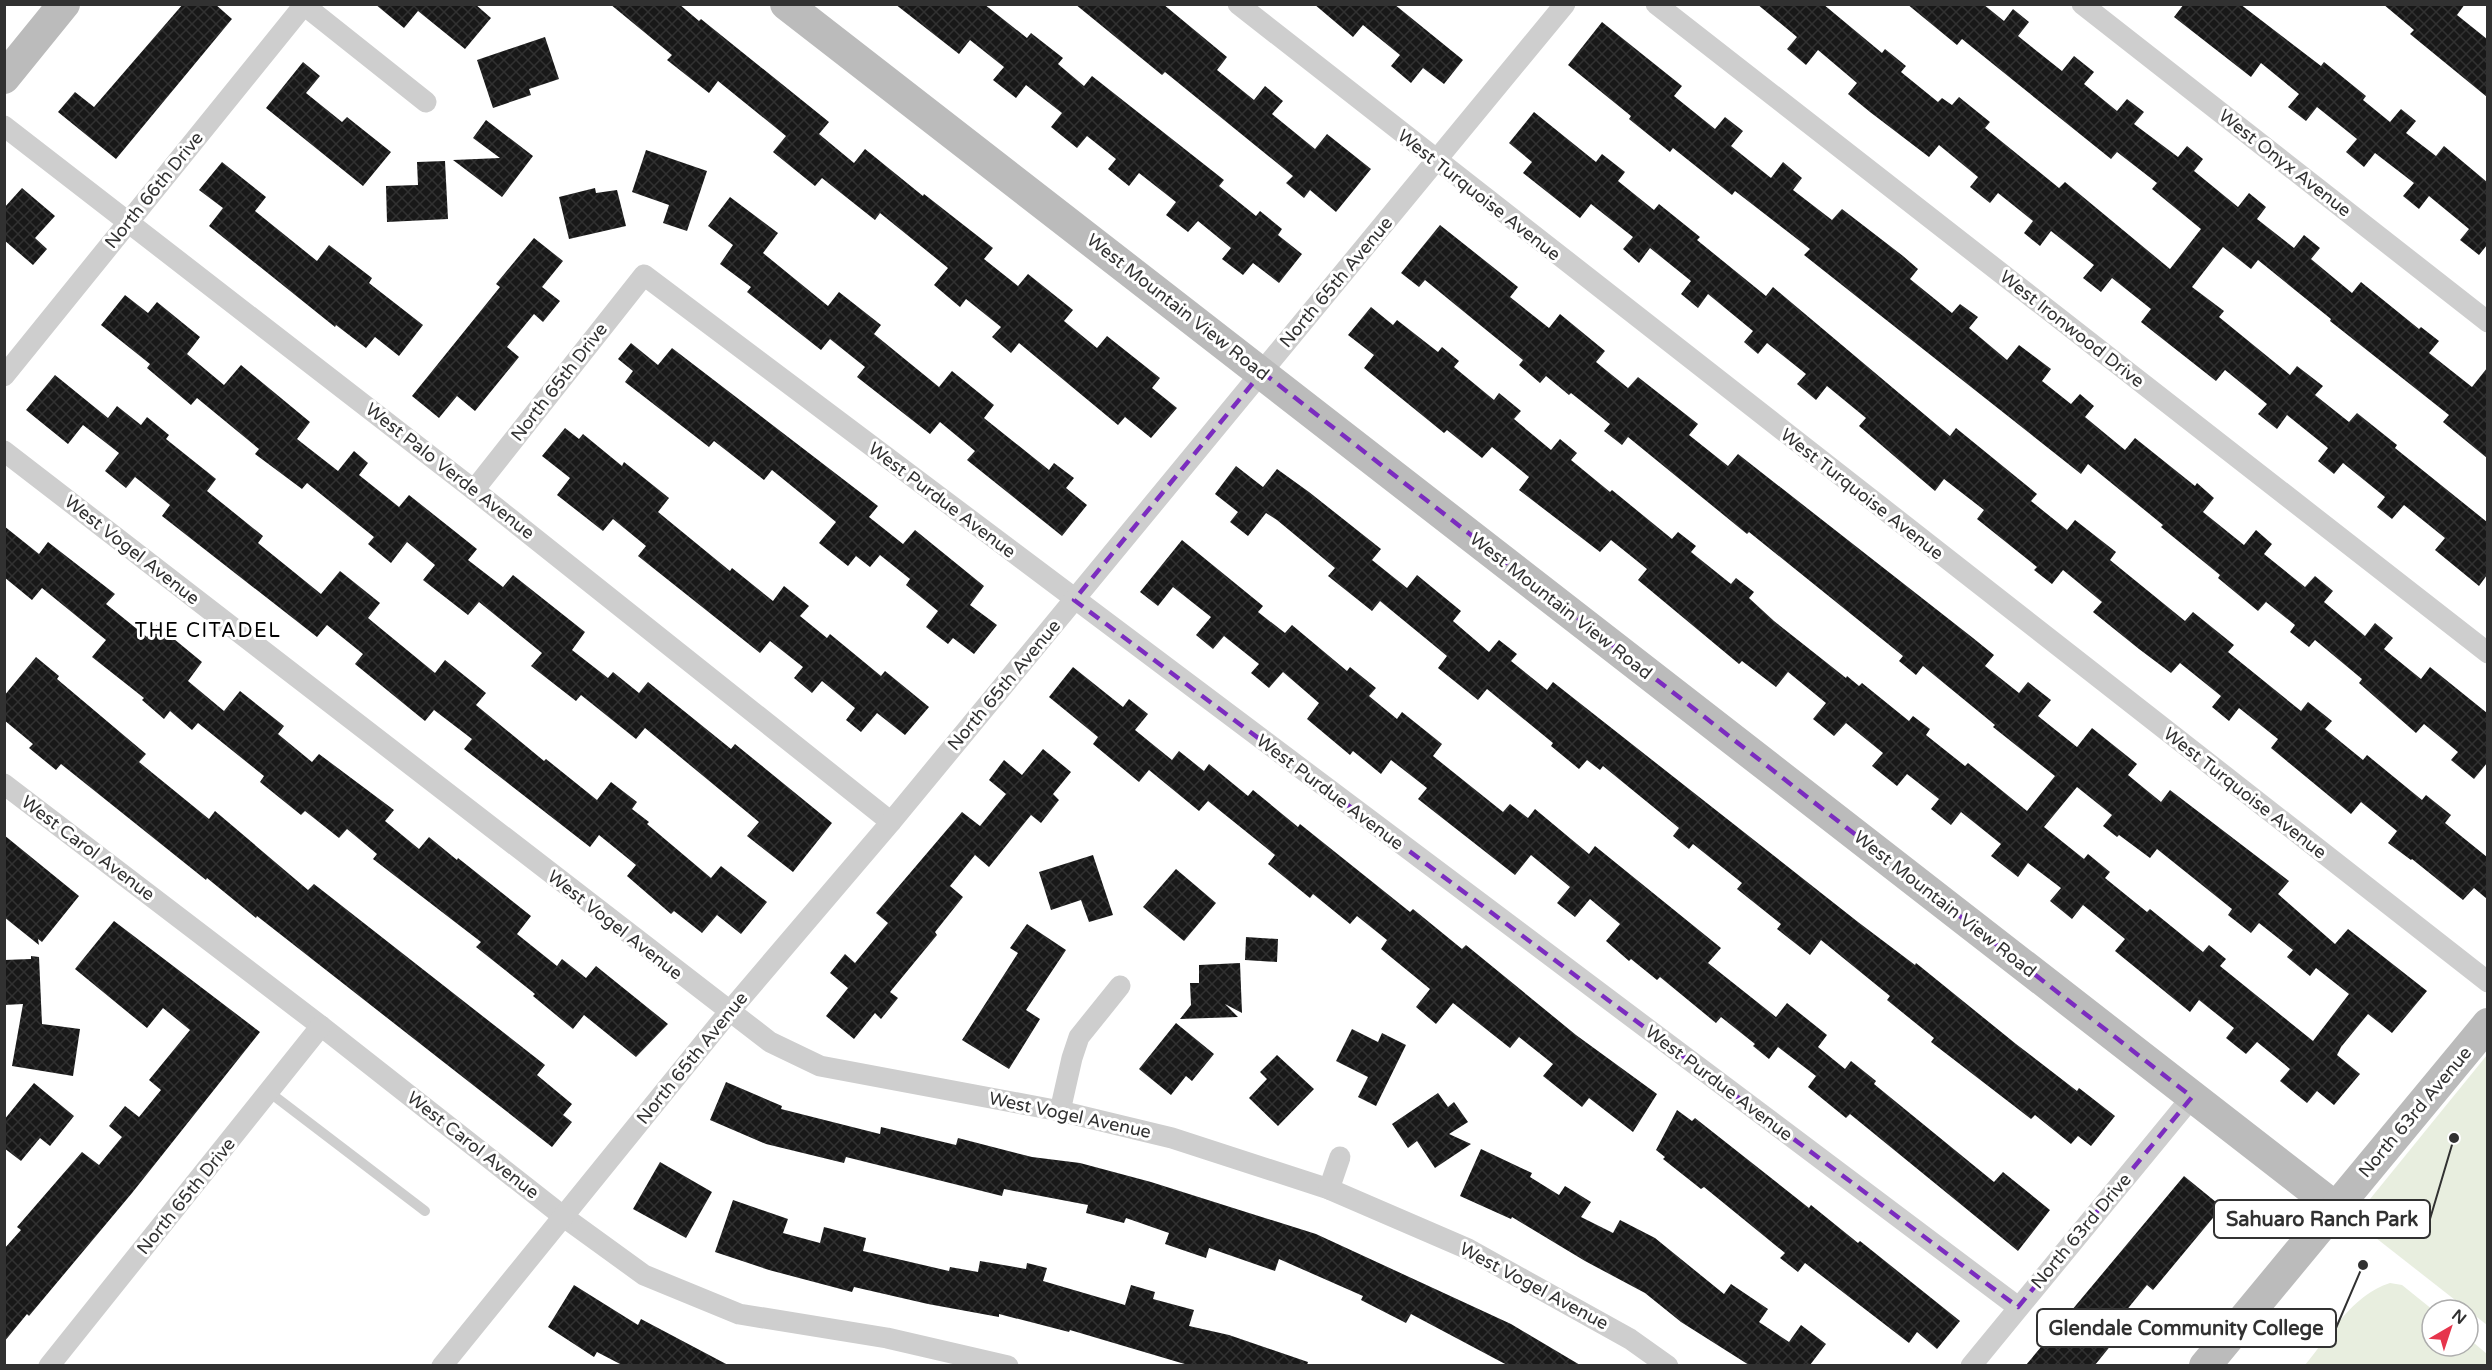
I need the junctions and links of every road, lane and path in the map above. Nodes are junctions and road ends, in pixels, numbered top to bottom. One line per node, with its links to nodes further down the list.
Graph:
1 (64, 4): 8 (street)
2 (304, 4): 9 (street); 12 (street, North 66th Drive)
3 (786, 4): 15 (street, West Mountain View Road)
4 (1238, 4): 11 (street, West Turquoise Avenue)
5 (1565, 4): 11 (street, North 65th Avenue)
6 (1656, 4): 20 (street, West Ironwood Drive)
7 (2082, 4): 14 (street, West Onyx Avenue)
8 (4, 78)
9 (426, 102)
10 (4, 126): 12 (street, West Palo Verde Avenue)
11 (1436, 162): 15 (street, North 65th Avenue); 23 (street, West Turquoise Avenue)
12 (129, 222): 16 (street, North 66th Drive); 18 (street, West Palo Verde Avenue)
13 (644, 275): 18 (street, North 65th Drive); 19 (street, West Purdue Avenue)
14 (2487, 322)
15 (1262, 372): 19 (street, North 65th Avenue); 29 (street, West Mountain View Road)
16 (4, 376)
17 (4, 451): 25 (street, West Vogel Avenue)
18 (474, 490): 22 (street, West Palo Verde Avenue)
19 (1074, 600): 22 (street, North 65th Avenue); 36 (street, West Purdue Avenue)
20 (2487, 653)
21 (4, 784): 27 (street, West Carol Avenue)
22 (891, 822): 25 (street, North 65th Avenue)
23 (2487, 982)
24 (1120, 986): 30 (street)
25 (729, 1012): 30 (street, West Vogel Avenue); 35 (street, North 65th Avenue)
26 (2487, 1024): 33 (street, North 63rd Avenue)
27 (321, 1026): 28 (street, North 65th Drive); 35 (street, West Carol Avenue)
28 (269, 1092): 34 (lane); 37 (street, North 65th Drive)
29 (2192, 1097): 33 (street, West Mountain View Road); 36 (street, North 63rd Drive)
30 (1060, 1111): 32 (street, West Vogel Avenue)
31 (1340, 1156): 32 (street)
32 (1329, 1189): 40 (street, West Vogel Avenue)
33 (2336, 1208): 42 (street, North 63rd Avenue)
34 (425, 1210)
35 (564, 1217): 38 (street, North 65th Avenue); 39 (street, West Carol Avenue)
36 (2018, 1307): 41 (street, North 63rd Drive)
37 (49, 1365)
38 (442, 1365)
39 (1008, 1365)
40 (1668, 1365)
41 (1971, 1365)
42 (2205, 1365)

